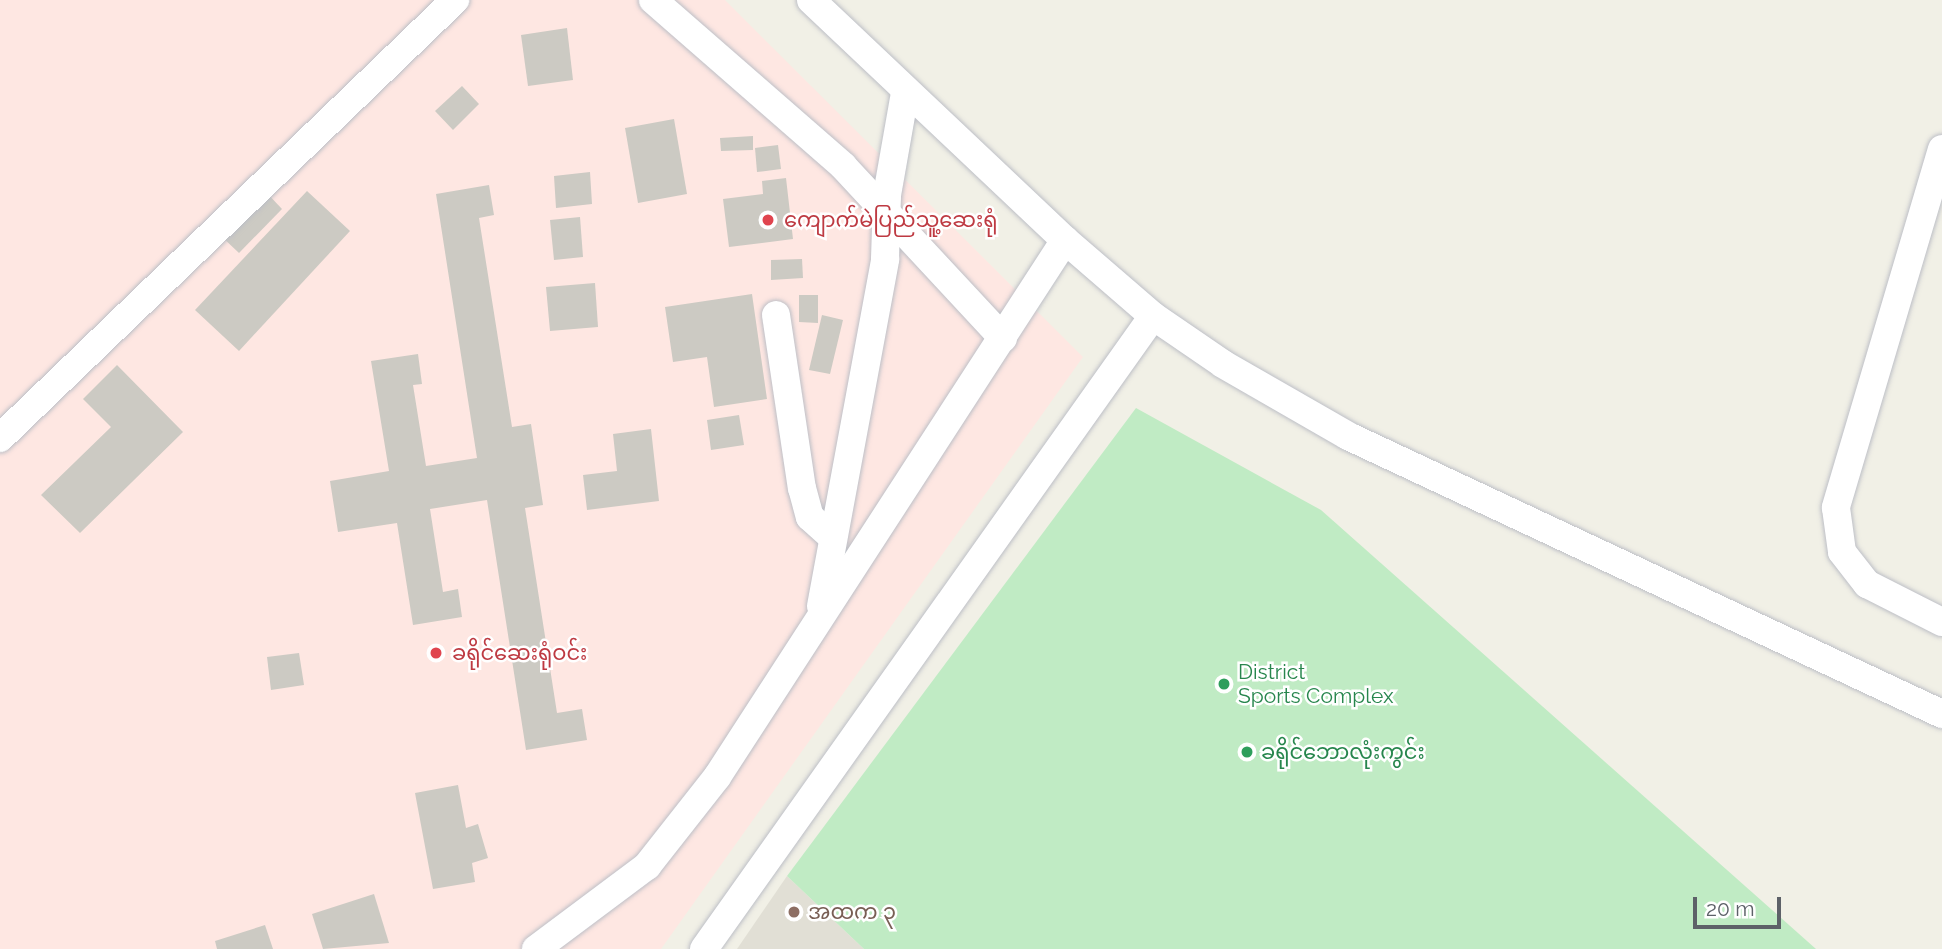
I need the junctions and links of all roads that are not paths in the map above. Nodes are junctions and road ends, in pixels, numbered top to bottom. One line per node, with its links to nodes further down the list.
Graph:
1 (455, 0): 11 (street)
2 (653, 0): 6 (street)
3 (811, 0): 4 (street)
4 (905, 93): 6 (street); 7 (street)
5 (1942, 149): 14 (street)
6 (886, 220): 10 (street); 12 (street)
7 (1065, 240): 9 (street); 10 (street)
8 (776, 315): 12 (street)
9 (1153, 316): 15 (street); 17 (street)
10 (1003, 338): 13 (street)
11 (0, 438)
12 (832, 537): 13 (street)
13 (820, 612): 16 (street)
14 (1942, 622)
15 (1942, 714)
16 (536, 949)
17 (704, 949)

